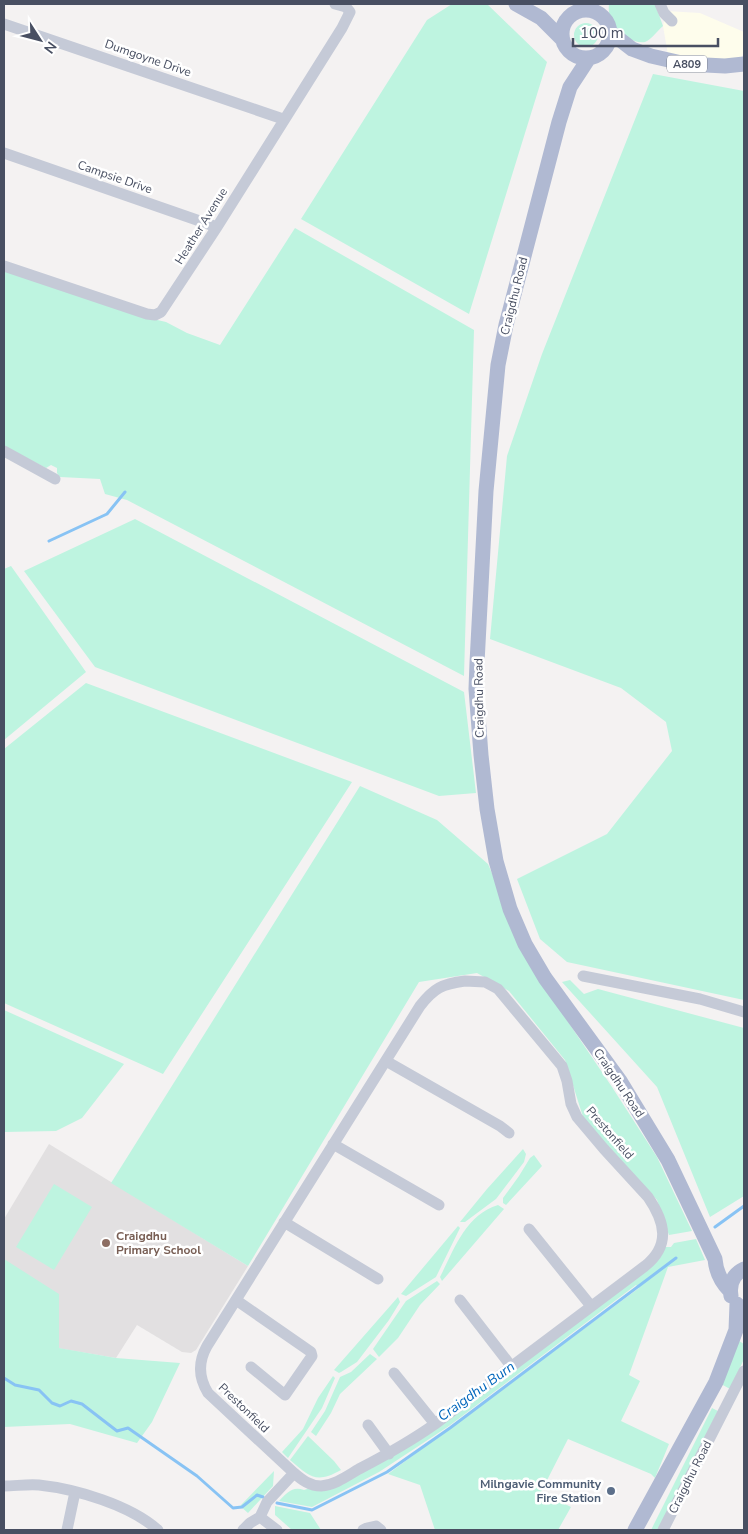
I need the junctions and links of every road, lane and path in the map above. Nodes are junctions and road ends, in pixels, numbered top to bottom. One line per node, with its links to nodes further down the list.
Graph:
1 (335, 4): 16 (street, Heather Avenue)
2 (516, 4): 5 (main road)
3 (660, 4): 7 (street)
4 (580, 10): 5 (main road); 6 (main road); 9 (main road)
5 (541, 18): 9 (main road)
6 (605, 18): 10 (main road, A809); 11 (main road)
7 (672, 21)
8 (4, 24): 16 (street, Dumgoyne Drive)
9 (562, 38): 12 (main road)
10 (632, 49): 11 (main road, A809); 14 (main road, A809)
11 (604, 50): 13 (main road)
12 (570, 52): 13 (main road); 15 (main road, Craigdhu Road)
13 (589, 58): 15 (main road, Craigdhu Road)
14 (744, 64)
15 (570, 87): 30 (main road, Craigdhu Road)
16 (284, 119): 18 (street, Heather Avenue)
17 (4, 153): 18 (street, Campsie Drive)
18 (217, 226): 19 (street, Heather Avenue)
19 (4, 266)
20 (4, 451): 21 (street)
21 (55, 479)
22 (583, 976): 23 (street)
23 (744, 1012)
24 (386, 1061): 25 (street); 26 (street, Prestonfield); 36 (street, Prestonfield)
25 (509, 1133)
26 (333, 1144): 27 (street); 28 (street, Prestonfield)
27 (439, 1205)
28 (284, 1222): 32 (street); 33 (street, Prestonfield)
29 (529, 1229): 36 (street)
30 (715, 1259): 31 (main road); 35 (main road, Craigdhu Road)
31 (742, 1270): 35 (main road)
32 (378, 1279)
33 (236, 1300): 38 (street); 45 (street, Prestonfield)
34 (460, 1300): 39 (street)
35 (737, 1301): 37 (main road, Craigdhu Road)
36 (591, 1306): 39 (street, Prestonfield)
37 (740, 1328): 55 (main road, Craigdhu Road)
38 (251, 1366)
39 (511, 1366): 42 (street, Prestonfield)
40 (744, 1371): 56 (street, Craigdhu Road)
41 (394, 1373): 42 (street)
42 (435, 1424): 44 (street, Prestonfield)
43 (368, 1425): 44 (street)
44 (389, 1454): 45 (street, Prestonfield)
45 (294, 1474): 48 (street)
46 (4, 1486): 47 (street)
47 (75, 1492): 49 (street); 50 (street)
48 (260, 1517): 51 (street); 52 (street)
49 (67, 1530)
50 (158, 1530)
51 (243, 1530)
52 (277, 1530)
53 (363, 1530): 54 (street)
54 (381, 1530)
55 (635, 1530)
56 (663, 1530)

